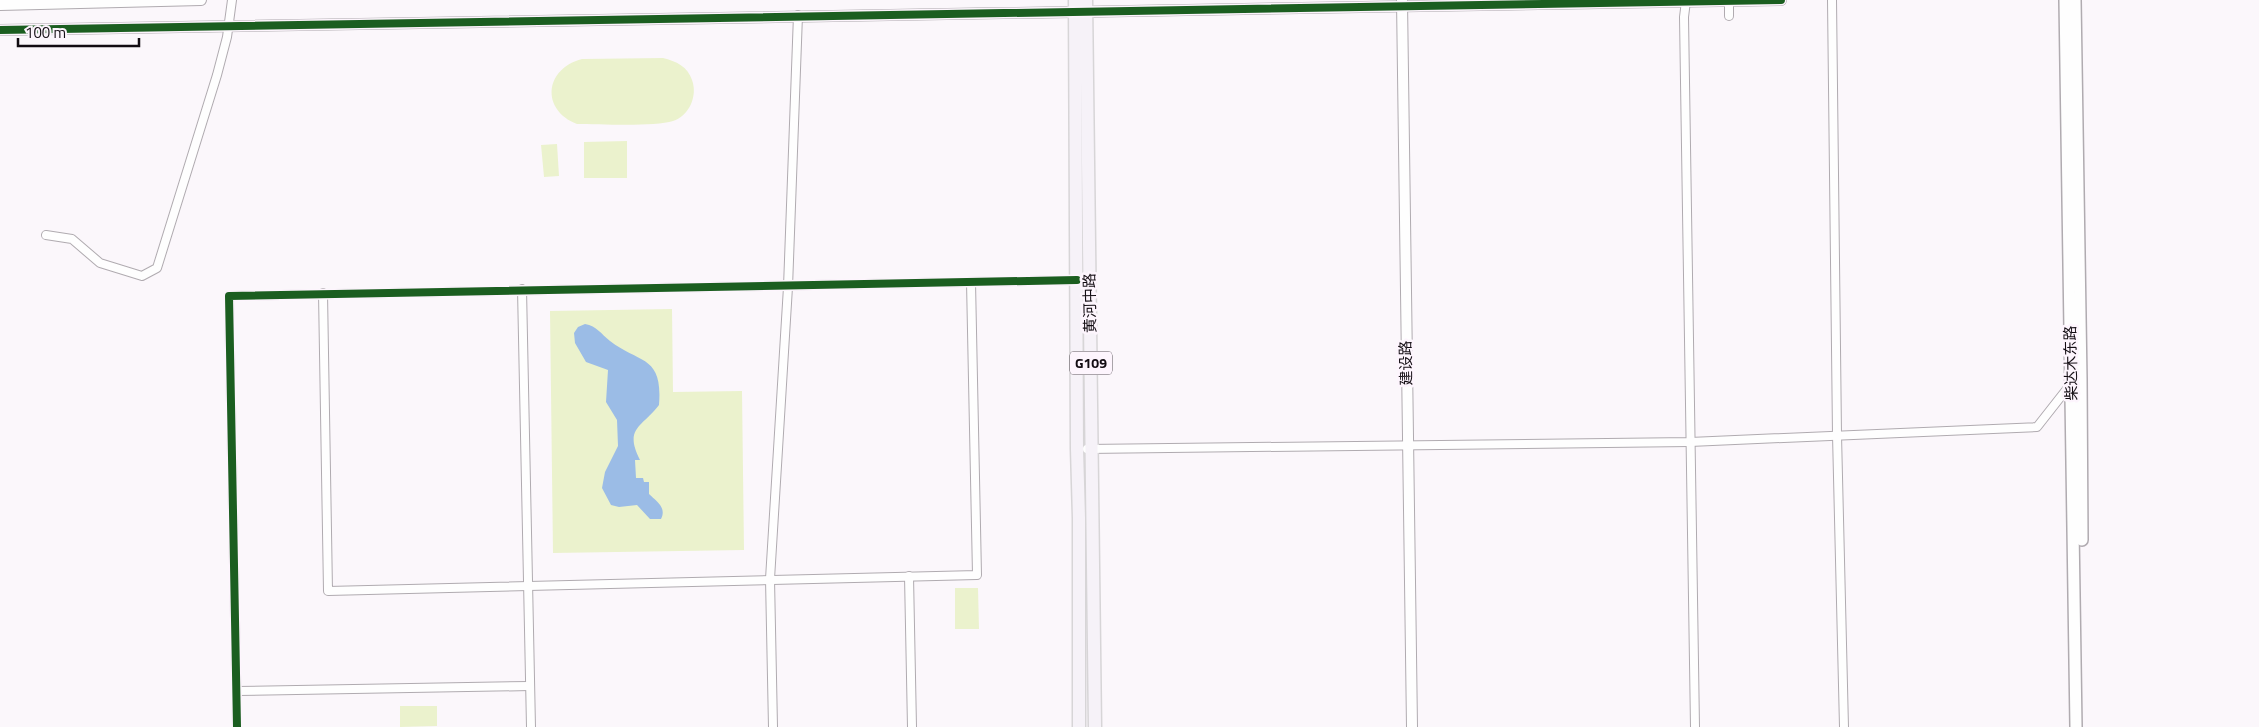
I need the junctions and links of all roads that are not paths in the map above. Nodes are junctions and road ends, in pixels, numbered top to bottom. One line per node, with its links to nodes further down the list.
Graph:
1 (201, 0): 10 (street)
2 (232, 0): 14 (street)
3 (1729, 0): 4 (street); 8 (street); 13 (street)
4 (1781, 0)
5 (1832, 0): 23 (street)
6 (2064, 0): 22 (main road, 柴达木东路)
7 (2075, 0): 43 (main road, 柴达木东路)
8 (1686, 1): 9 (street); 24 (street)
9 (1402, 3): 11 (street); 25 (street, 建设路)
10 (0, 5)
11 (1080, 5): 12 (street); 17 (highway, 黄河中路 / G109); 27 (highway, 黄河中路 / G109)
12 (798, 15): 14 (street); 19 (street)
13 (1729, 16)
14 (230, 24): 15 (street); 16 (street)
15 (0, 30)
16 (46, 235)
17 (1077, 280): 18 (street); 26 (highway, 黄河中路 / G109)
18 (971, 282): 19 (street); 28 (street)
19 (788, 287): 20 (street); 29 (street)
20 (522, 289): 21 (street); 30 (street)
21 (323, 294): 30 (street); 32 (street)
22 (2072, 384): 23 (street); 42 (main road, 柴达木东路)
23 (1837, 436): 24 (street); 41 (street)
24 (1690, 442): 25 (street); 40 (street)
25 (1408, 444): 27 (street); 39 (street, 建设路)
26 (1077, 449): 27 (street); 37 (highway, 黄河中路 / G109)
27 (1092, 449): 38 (highway, 黄河中路 / G109)
28 (909, 576): 29 (street); 36 (street)
29 (770, 579): 30 (street); 35 (street)
30 (528, 586): 31 (street)
31 (530, 686): 32 (street); 34 (street)
32 (237, 691): 33 (street)
33 (237, 727)
34 (531, 727)
35 (773, 727)
36 (912, 727)
37 (1079, 727)
38 (1096, 727)
39 (1412, 727)
40 (1695, 727)
41 (1844, 727)
42 (2076, 727)
43 (2084, 727)

